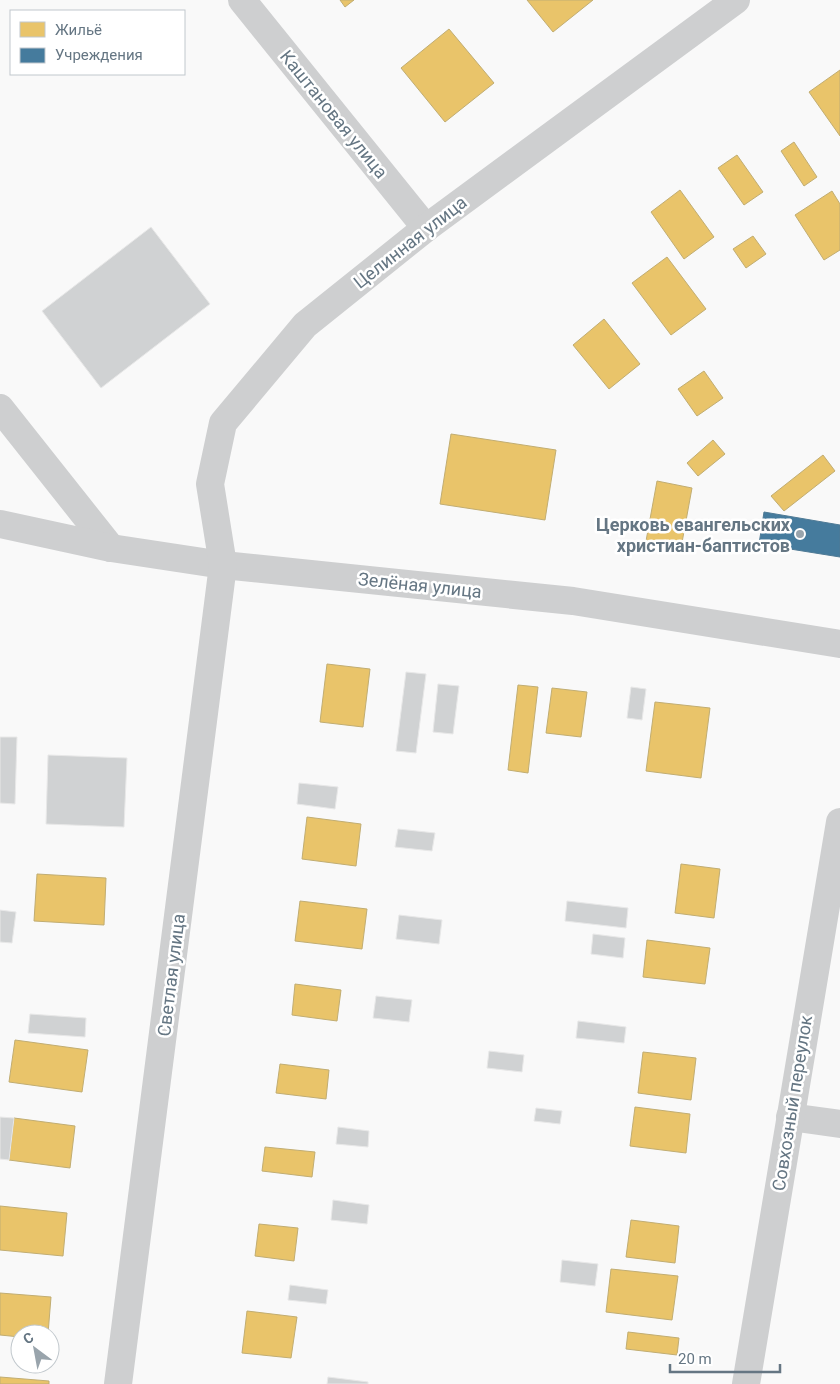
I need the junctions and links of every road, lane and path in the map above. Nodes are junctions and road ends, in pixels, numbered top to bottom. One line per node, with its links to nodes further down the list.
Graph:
1 (242, 0): 3 (street, Каштановая улица)
2 (736, 0): 3 (street, Целинная улица)
3 (426, 228): 7 (street, Целинная улица)
4 (0, 408): 6 (street)
5 (0, 524): 6 (street, Зелёная улица)
6 (111, 548): 7 (street, Зелёная улица)
7 (224, 565): 8 (street, Зелёная улица); 12 (street, Светлая улица)
8 (840, 644)
9 (840, 822): 10 (street, Совхозный переулок)
10 (790, 1117): 11 (street); 13 (street, Совхозный переулок)
11 (840, 1124)
12 (118, 1384)
13 (746, 1384)

